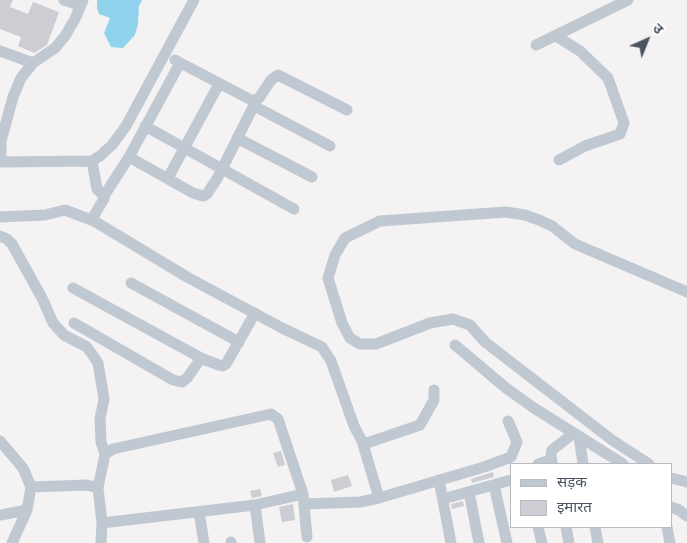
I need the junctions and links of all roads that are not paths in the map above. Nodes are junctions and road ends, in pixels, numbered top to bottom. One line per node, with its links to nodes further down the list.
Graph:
1 (64, 0): 4 (street)
2 (194, 0): 8 (street)
3 (628, 0): 5 (street)
4 (81, 3): 9 (street)
5 (556, 36): 6 (street); 19 (street)
6 (536, 45)
7 (0, 51): 9 (street)
8 (164, 55): 10 (street); 20 (street)
9 (33, 63): 21 (street)
10 (180, 63): 11 (street); 14 (street)
11 (220, 84): 12 (street); 17 (street)
12 (255, 103): 13 (street); 15 (street); 16 (street)
13 (347, 110)
14 (146, 126): 17 (street); 18 (street)
15 (237, 138): 22 (street); 24 (street)
16 (330, 146)
17 (184, 147): 22 (street); 23 (street)
18 (129, 157): 23 (street); 25 (street)
19 (559, 160)
20 (92, 161): 21 (street); 25 (street)
21 (1, 162)
22 (223, 168): 23 (street); 26 (street)
23 (168, 178)
24 (312, 178)
25 (104, 196): 28 (street)
26 (294, 208)
27 (0, 217): 28 (street)
28 (94, 221): 33 (street)
29 (0, 236): 43 (street)
30 (131, 283): 35 (street)
31 (73, 288): 37 (street)
32 (687, 292): 47 (street)
33 (255, 313): 35 (street); 42 (street)
34 (74, 323): 37 (street)
35 (239, 342): 37 (street)
36 (456, 345): 40 (street)
37 (203, 359)
38 (434, 390): 42 (street)
39 (508, 421): 49 (street)
40 (577, 435): 44 (street); 45 (street); 46 (street)
41 (0, 441): 53 (street)
42 (362, 441): 56 (street)
43 (105, 454): 54 (street); 57 (street)
44 (552, 462)
45 (583, 463)
46 (621, 463)
47 (647, 463)
48 (672, 478): 51 (street)
49 (439, 480): 56 (street); 58 (street)
50 (510, 480): 52 (street)
51 (687, 482)
52 (494, 485): 55 (street); 77 (street)
53 (31, 487): 54 (street); 61 (street)
54 (98, 488): 65 (street)
55 (469, 492): 58 (street); 76 (street)
56 (379, 498): 57 (street)
57 (303, 499): 59 (street); 70 (street)
58 (443, 500): 75 (street)
59 (255, 505): 62 (street); 74 (street)
60 (672, 507): 64 (street)
61 (27, 510): 63 (street); 71 (street)
62 (199, 512): 65 (street); 73 (street)
63 (0, 515)
64 (687, 516)
65 (102, 524): 72 (street)
66 (538, 528): 78 (street)
67 (566, 528): 79 (street)
68 (595, 528): 80 (street)
69 (667, 528): 81 (street)
70 (307, 538)
71 (12, 543)
72 (101, 543)
73 (204, 543)
74 (260, 543)
75 (451, 543)
76 (479, 543)
77 (507, 543)
78 (542, 543)
79 (569, 543)
80 (598, 543)
81 (670, 543)

